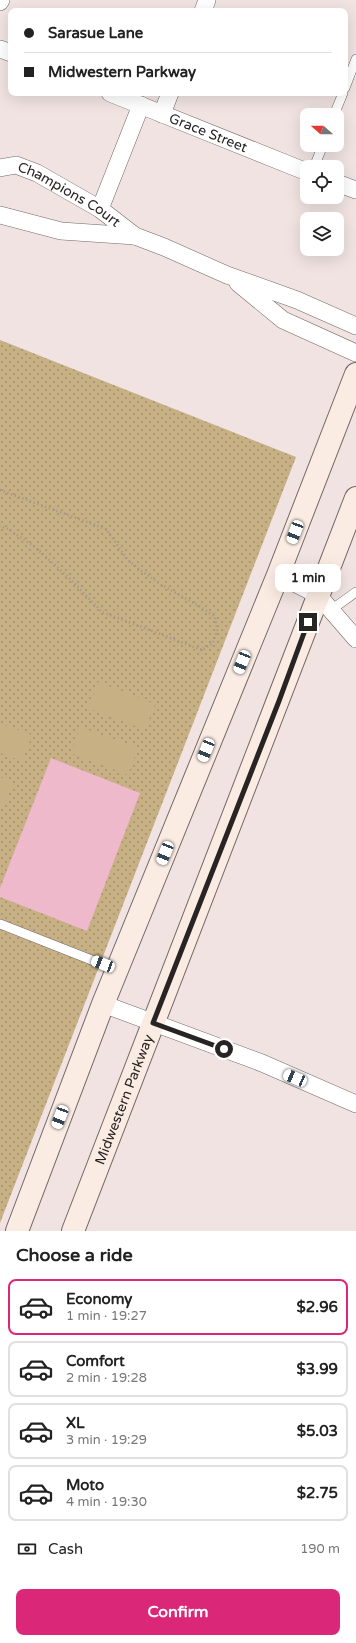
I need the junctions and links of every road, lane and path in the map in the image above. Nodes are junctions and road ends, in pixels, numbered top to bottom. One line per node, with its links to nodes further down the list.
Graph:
1 (356, 59): 2 (lane)
2 (348, 80)
3 (118, 96): 6 (street, Grace Street)
4 (169, 96): 8 (street)
5 (342, 96): 7 (lane)
6 (141, 105): 8 (street, Grace Street); 13 (street)
7 (337, 108)
8 (162, 114): 10 (street, Grace Street)
9 (0, 168): 13 (street, Champions Court)
10 (300, 169)
11 (344, 186): 12 (street)
12 (356, 190)
13 (100, 209): 15 (street, Champions Court)
14 (0, 215): 15 (street, Champions Court)
15 (135, 236): 16 (street, Champions Court)
16 (227, 274): 17 (street, Champions Court); 18 (street, Champions Court)
17 (356, 326)
18 (356, 353)
19 (356, 374): 23 (main road)
20 (0, 490): 22 (path)
21 (356, 499): 25 (main road, Midwestern Parkway)
22 (0, 526)
23 (278, 575): 25 (street); 28 (main road)
24 (356, 592): 25 (lane)
25 (325, 603): 26 (street); 30 (main road, Midwestern Parkway)
26 (356, 639)
27 (0, 924): 28 (lane)
28 (117, 970): 29 (main road)
29 (103, 1004): 30 (street); 32 (main road)
30 (153, 1023): 31 (street); 33 (main road, Midwestern Parkway)
31 (356, 1104)
32 (17, 1231)
33 (73, 1231)

